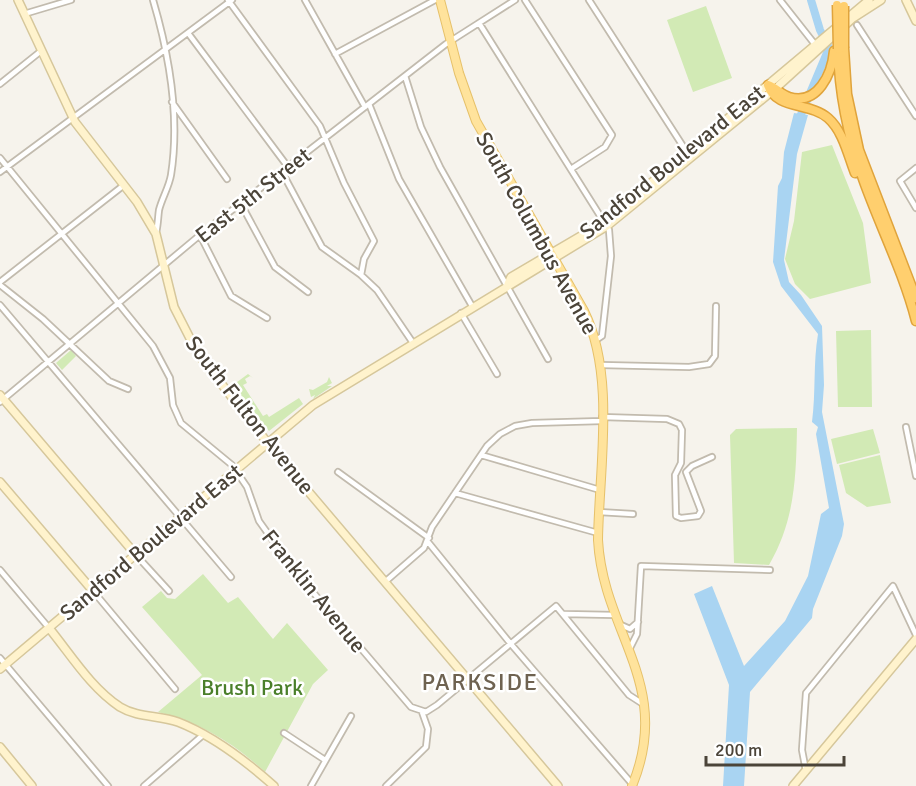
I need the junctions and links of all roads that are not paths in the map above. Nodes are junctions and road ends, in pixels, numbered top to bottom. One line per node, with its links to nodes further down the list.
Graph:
1 (18, 0): 16 (street, South Fulton Avenue)
2 (70, 0): 16 (street)
3 (153, 0): 25 (street)
4 (305, 0): 26 (street)
5 (435, 0): 26 (street)
6 (440, 0): 21 (main road, South Columbus Avenue)
7 (515, 0): 18 (street, East 5th Street)
8 (525, 0): 41 (street)
9 (589, 0): 36 (street)
10 (780, 0): 23 (street)
11 (869, 0): 22 (street)
12 (880, 0): 22 (street)
13 (906, 0): 17 (street)
14 (230, 1): 20 (street); 35 (street)
15 (840, 3): 22 (highway, bridge)
16 (24, 14): 24 (street, South Fulton Avenue)
17 (916, 21)
18 (479, 23): 21 (street, East 5th Street); 41 (street)
19 (857, 25): 33 (street)
20 (188, 33): 25 (street); 39 (street)
21 (451, 40): 27 (street, East 5th Street); 52 (main road, South Columbus Avenue)
22 (836, 43): 23 (street, Sandford Boulevard East); 30 (highway); 53 (highway); 59 (highway)
23 (818, 47): 29 (street, Sandford Boulevard East)
24 (41, 51): 28 (street); 34 (street, South Fulton Avenue)
25 (165, 51): 31 (street); 34 (street)
26 (334, 54): 32 (street)
27 (405, 76): 32 (street, East 5th Street); 57 (street)
28 (0, 84)
29 (772, 88): 30 (highway); 36 (street, Sandford Boulevard East)
30 (790, 100): 53 (highway)
31 (172, 102): 44 (street); 50 (street)
32 (367, 106): 35 (street, East 5th Street); 62 (street)
33 (916, 116)
34 (73, 117): 38 (street); 45 (street, South Fulton Avenue)
35 (326, 138): 39 (street, East 5th Street); 55 (street)
36 (688, 155): 48 (street, Sandford Boulevard East)
37 (0, 158): 38 (street, Franklin Avenue)
38 (7, 167): 42 (street); 49 (street, Franklin Avenue)
39 (288, 167): 43 (street, East 5th Street)
40 (916, 168): 47 (street)
41 (571, 169): 48 (street)
42 (0, 172)
43 (282, 172): 46 (street, East 5th Street); 55 (street)
44 (227, 179)
45 (124, 185): 49 (street); 50 (street, South Fulton Avenue)
46 (241, 204): 51 (street, East 5th Street); 58 (street)
47 (916, 208)
48 (606, 223): 52 (street, Sandford Boulevard East); 67 (street)
49 (60, 234): 56 (street); 60 (street, Franklin Avenue)
50 (156, 234): 54 (street, South Fulton Avenue)
51 (200, 235): 54 (street, East 5th Street); 65 (street)
52 (553, 257): 57 (street, Sandford Boulevard East); 67 (main road, South Columbus Avenue)
53 (896, 257): 66 (highway)
54 (164, 264): 60 (street, East 5th Street); 78 (street, South Fulton Avenue)
55 (361, 275): 68 (street)
56 (0, 284): 69 (street)
57 (508, 284): 62 (street, Sandford Boulevard East); 70 (street)
58 (308, 292)
59 (916, 298)
60 (117, 303): 69 (street, East 5th Street); 81 (street, Franklin Avenue)
61 (0, 305): 71 (street)
62 (472, 306): 64 (street, Sandford Boulevard East)
63 (716, 306): 72 (street)
64 (461, 313): 68 (street, Sandford Boulevard East); 73 (street)
65 (267, 318)
66 (916, 321)
67 (596, 340): 72 (main road, South Columbus Avenue)
68 (413, 343): 78 (street, Sandford Boulevard East)
69 (68, 345): 71 (street, East 5th Street); 74 (street)
70 (548, 359)
71 (47, 362): 75 (street, East 5th Street); 89 (street)
72 (601, 365): 76 (main road, South Columbus Avenue)
73 (497, 374)
74 (128, 388)
75 (1, 399): 92 (street)
76 (602, 419): 79 (street); 80 (street); 85 (main road, South Columbus Avenue)
77 (906, 427): 83 (street)
78 (269, 443): 81 (street, Sandford Boulevard East); 96 (street, South Fulton Avenue)
79 (481, 455): 85 (street); 86 (street)
80 (712, 457)
81 (236, 471): 89 (street, Sandford Boulevard East); 112 (street, Franklin Avenue)
82 (338, 472): 91 (street)
83 (916, 476)
84 (0, 482): 97 (street)
85 (600, 490): 87 (main road, South Columbus Avenue)
86 (456, 493): 90 (street); 91 (street)
87 (599, 512): 88 (street); 90 (main road, South Columbus Avenue)
88 (633, 514)
89 (180, 518): 92 (street, Sandford Boulevard East); 95 (street)
90 (598, 533): 100 (main road, South Columbus Avenue)
91 (429, 540): 96 (street); 105 (street)
92 (136, 555): 97 (street, Sandford Boulevard East); 98 (street)
93 (0, 570): 103 (street)
94 (770, 570): 101 (street)
95 (231, 577)
96 (386, 581): 109 (street, South Fulton Avenue)
97 (93, 591): 103 (street, Sandford Boulevard East); 110 (street)
98 (169, 591)
99 (564, 614): 100 (street); 105 (street); 111 (street)
100 (617, 615): 102 (main road, South Columbus Avenue)
101 (638, 622): 102 (street); 106 (street)
102 (620, 624): 106 (main road, South Columbus Avenue)
103 (49, 628): 108 (street, Sandford Boulevard East); 115 (street)
104 (916, 637): 118 (street); 118 (street)
105 (510, 643): 109 (street); 119 (street)
106 (629, 650): 111 (main road, South Columbus Avenue)
107 (0, 658): 108 (street)
108 (3, 667): 121 (street)
109 (467, 679): 112 (street); 126 (street, South Fulton Avenue)
110 (175, 689)
111 (646, 705): 119 (main road, South Columbus Avenue)
112 (422, 712): 125 (street)
113 (351, 716): 117 (street)
114 (284, 733): 117 (street)
115 (203, 735): 122 (street); 123 (street)
116 (0, 747): 120 (street)
117 (325, 760): 124 (street)
118 (806, 771): 127 (street)
119 (632, 785)
120 (33, 786)
121 (108, 786)
122 (144, 786)
123 (274, 786)
124 (311, 786)
125 (386, 786)
126 (558, 786)
127 (793, 786)

